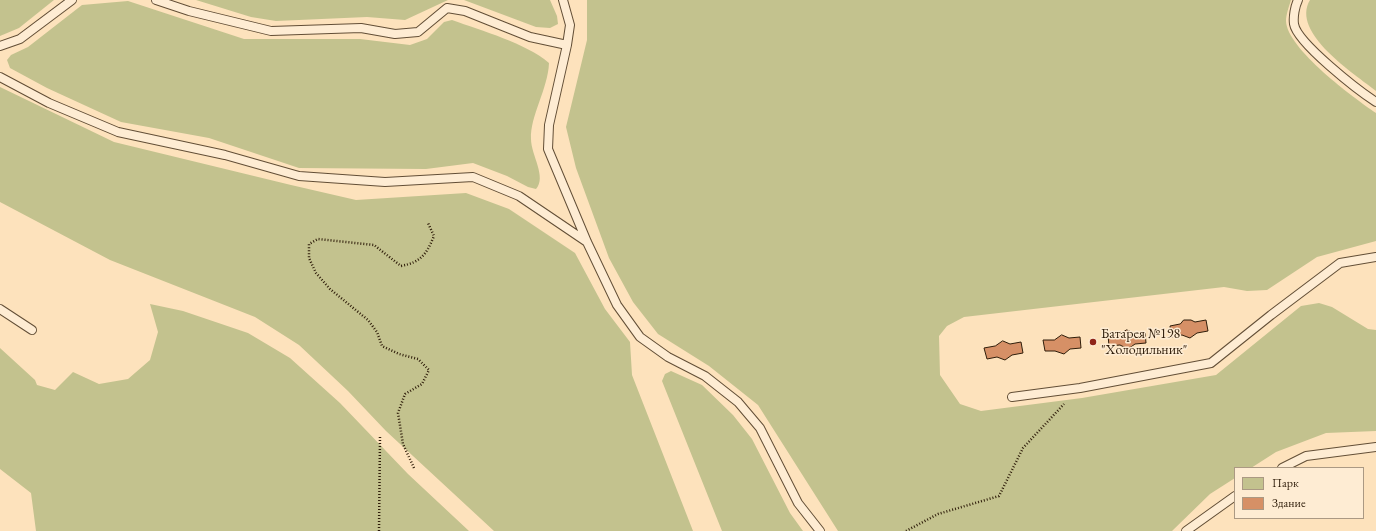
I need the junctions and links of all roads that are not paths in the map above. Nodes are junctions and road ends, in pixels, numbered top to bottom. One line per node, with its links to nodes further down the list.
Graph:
1 (72, 0): 6 (lane)
2 (156, 0): 5 (lane)
3 (563, 0): 5 (lane)
4 (1298, 0): 8 (lane)
5 (567, 45): 9 (lane)
6 (0, 46)
7 (0, 78): 9 (lane)
8 (1376, 102)
9 (588, 242): 17 (lane)
10 (1376, 257): 13 (lane)
11 (0, 309): 12 (lane)
12 (32, 330)
13 (1012, 397)
14 (1376, 447): 15 (lane)
15 (1284, 467)
16 (1234, 497): 18 (lane)
17 (820, 531)
18 (1186, 531)

